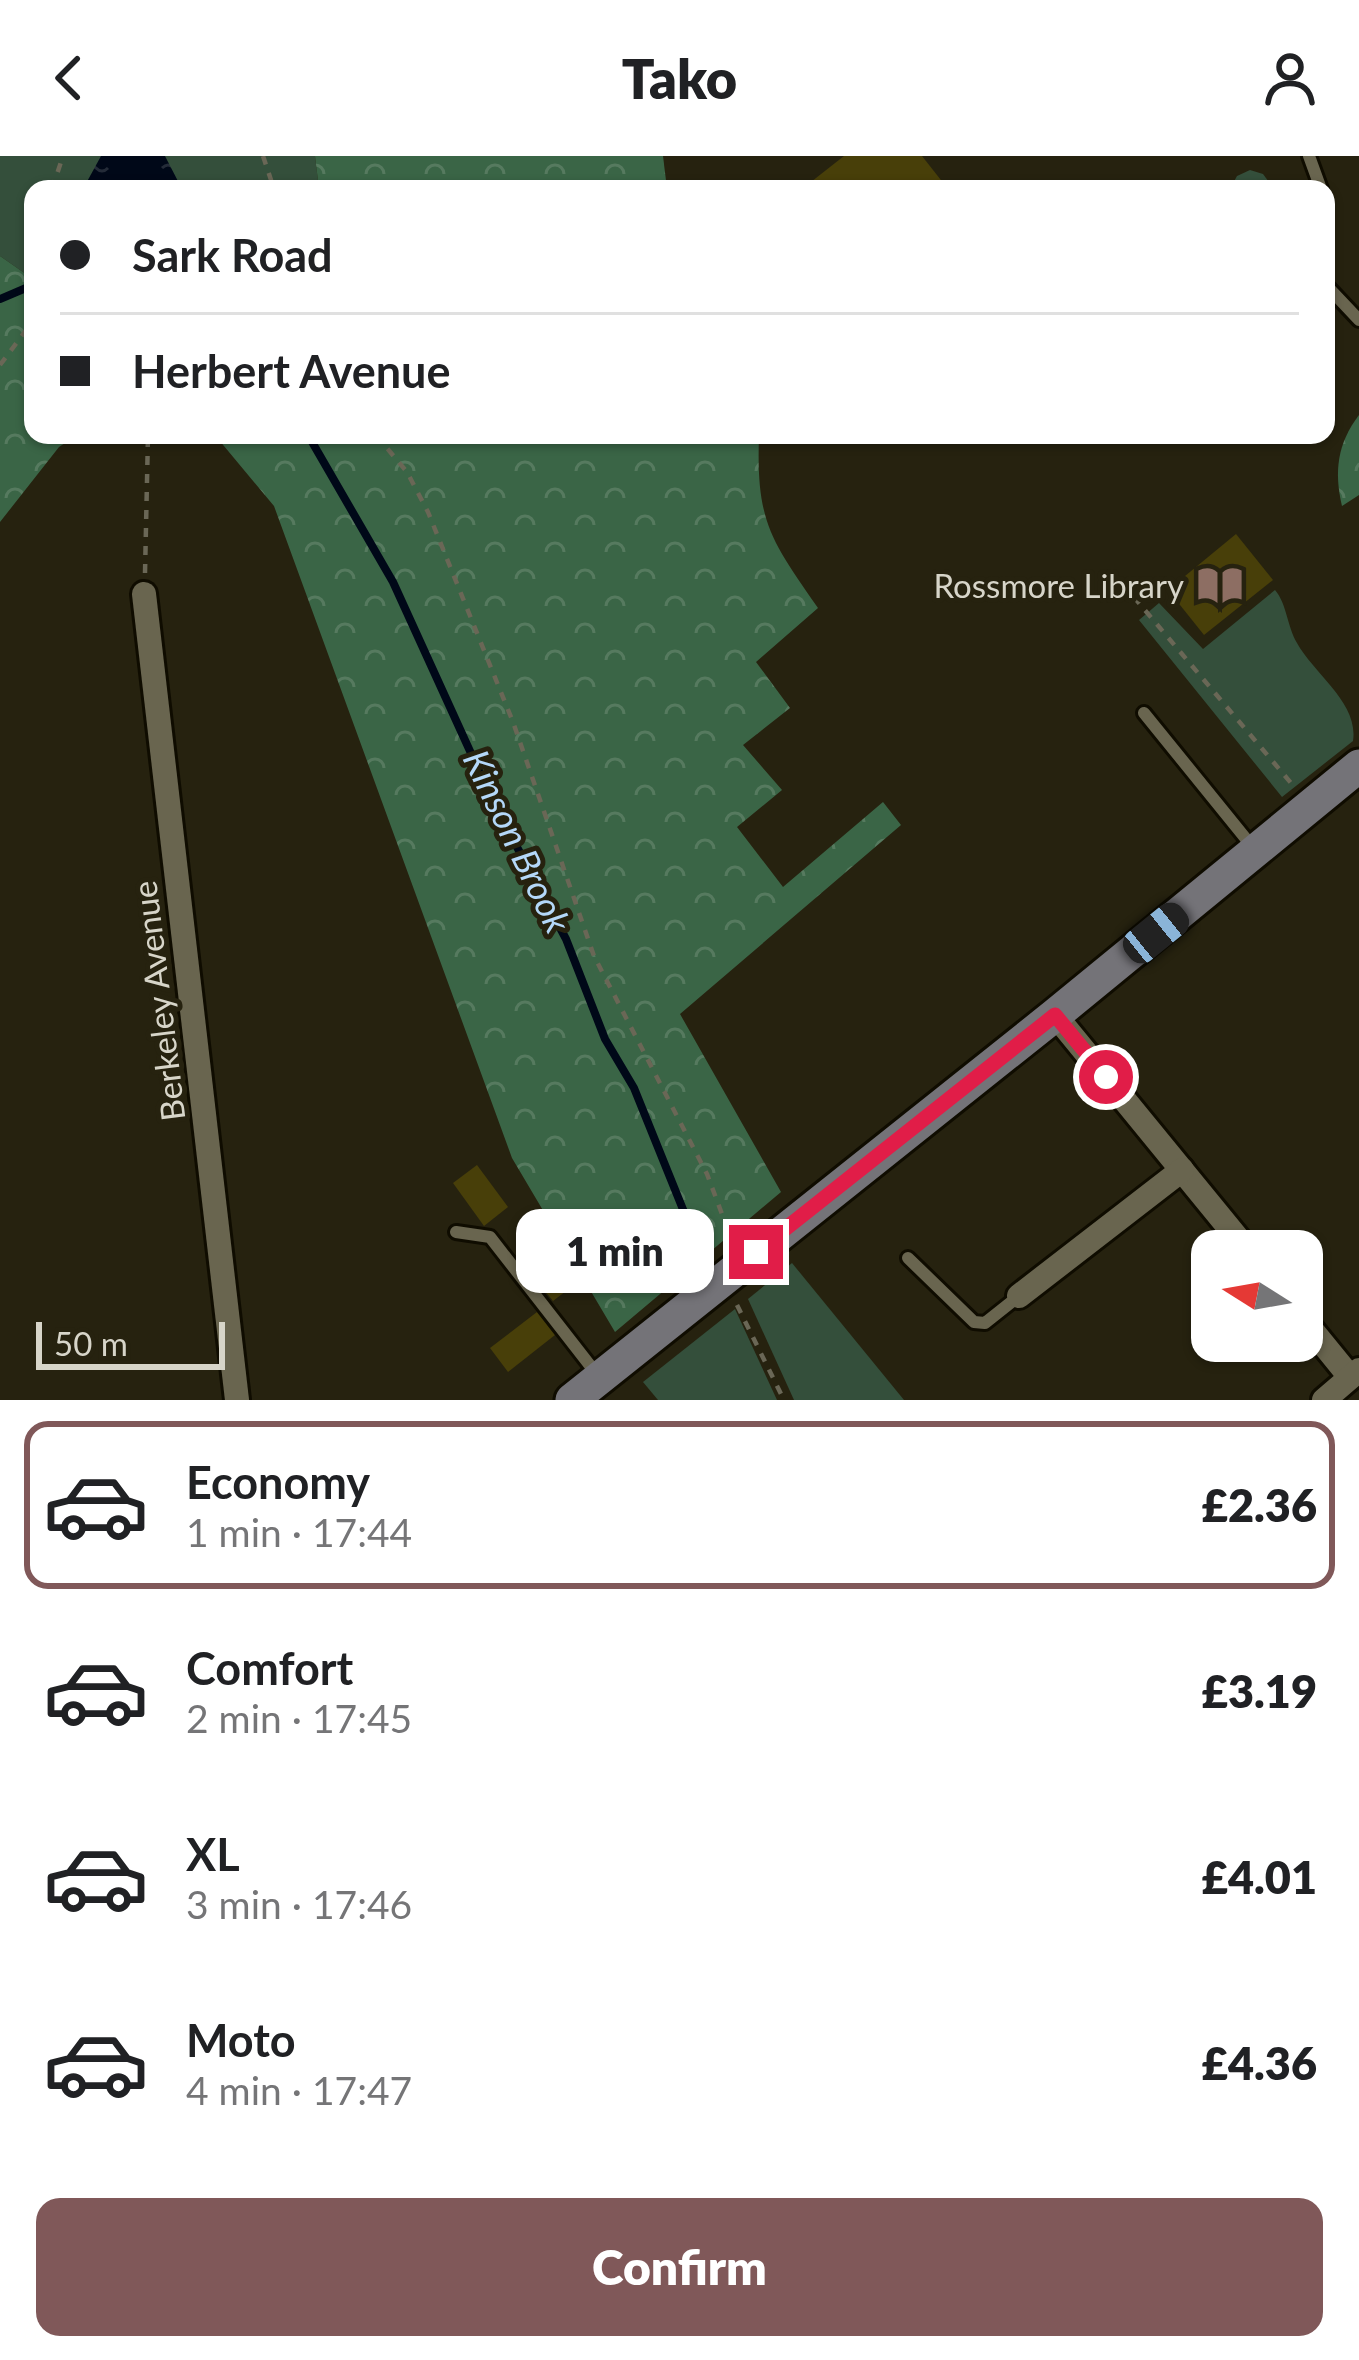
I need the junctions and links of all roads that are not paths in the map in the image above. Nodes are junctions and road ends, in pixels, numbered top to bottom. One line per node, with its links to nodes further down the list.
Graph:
1 (1335, 295): 2 (lane)
2 (1359, 320)
3 (144, 594): 16 (street, Berkeley Avenue)
4 (1144, 713): 6 (lane)
5 (1359, 766): 6 (street)
6 (1256, 850): 7 (street)
7 (1055, 1015): 8 (street); 15 (street)
8 (1182, 1170): 9 (street); 12 (street)
9 (1231, 1230)
10 (456, 1232): 15 (lane)
11 (908, 1258): 12 (lane)
12 (1019, 1296)
13 (1323, 1340): 14 (street)
14 (1354, 1373): 18 (street)
15 (600, 1378): 17 (street)
16 (237, 1400)
17 (572, 1400)
18 (1324, 1400)

